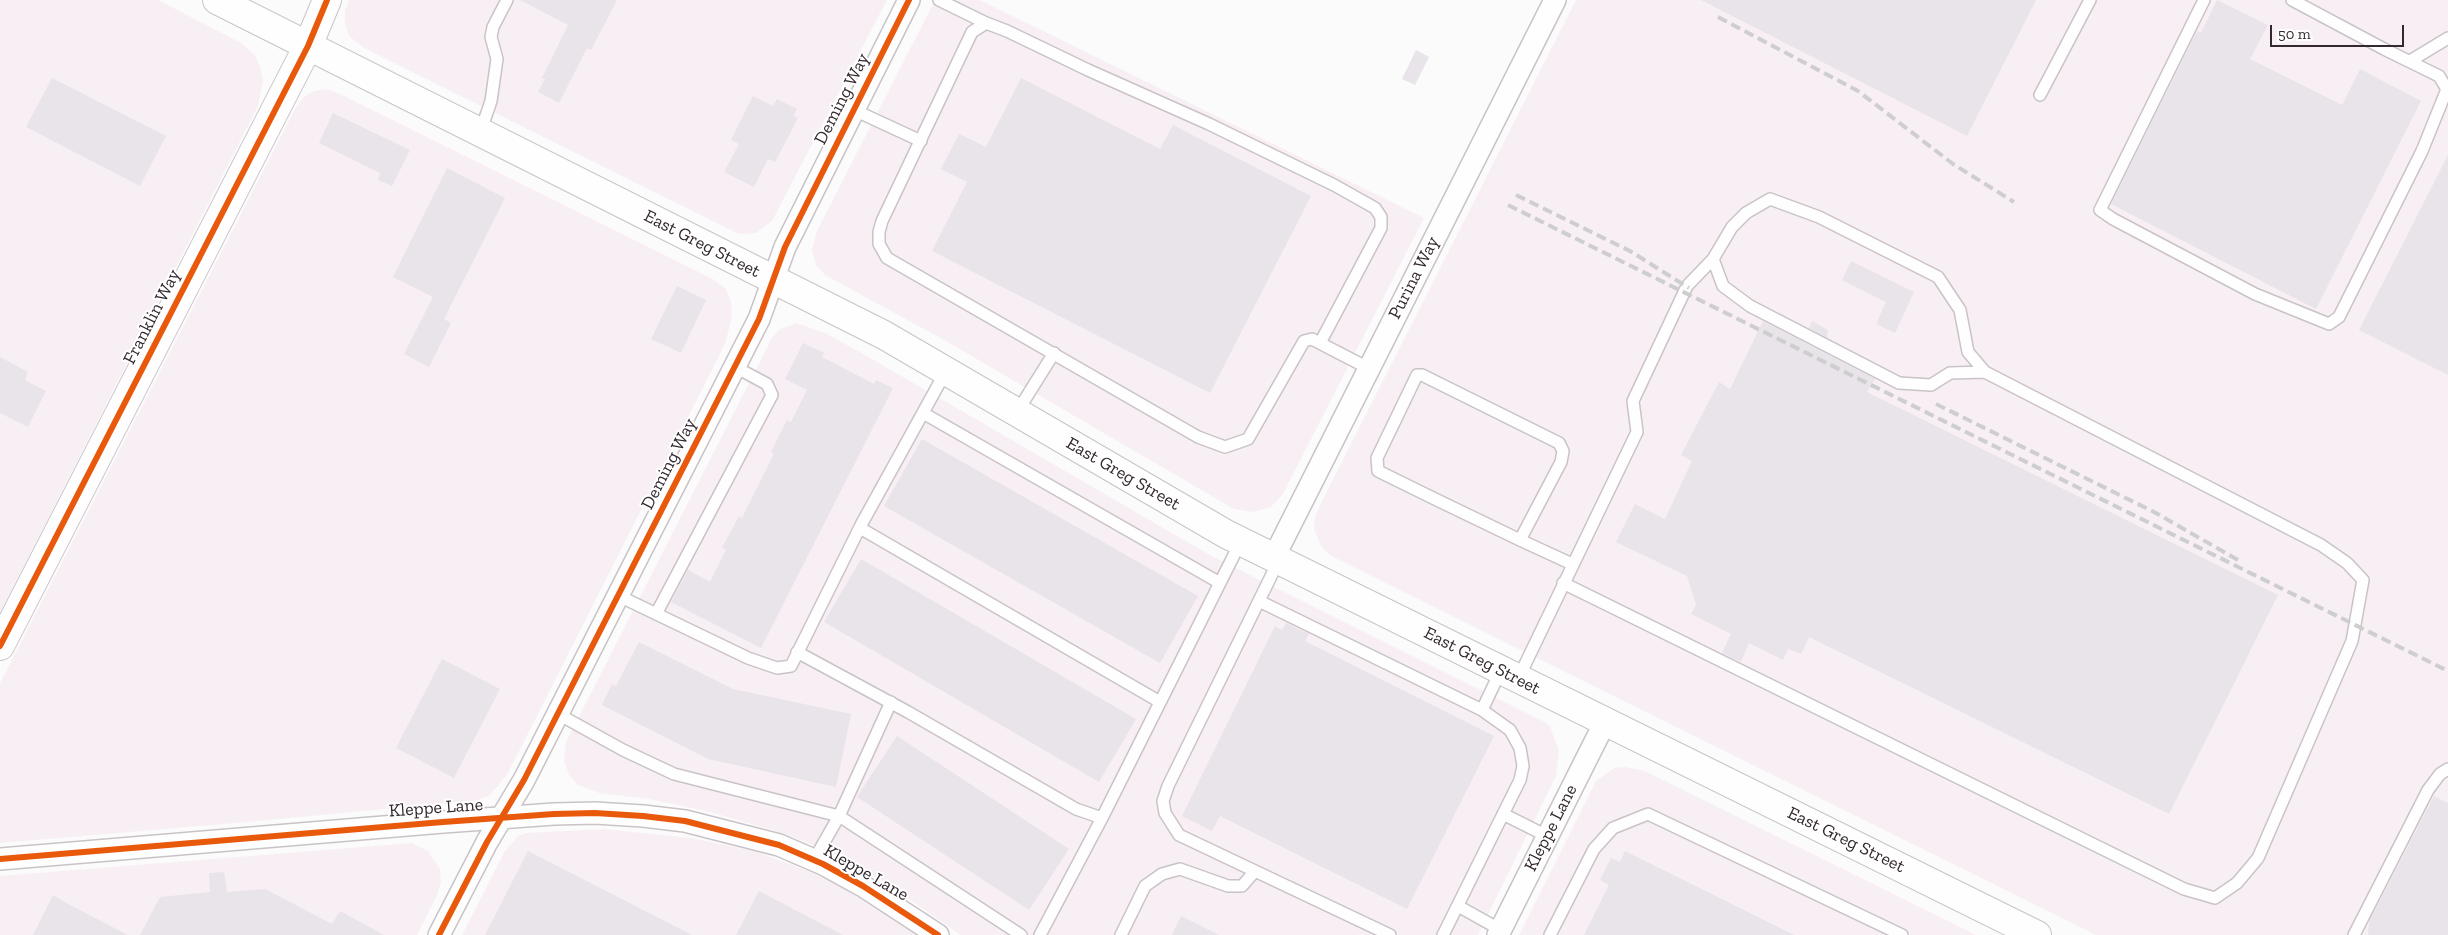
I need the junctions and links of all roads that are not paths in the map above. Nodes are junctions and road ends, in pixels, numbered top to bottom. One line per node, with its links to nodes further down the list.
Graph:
1 (216, 0): 12 (main road, East Greg Street)
2 (327, 0): 12 (main road, Franklin Way)
3 (507, 0): 16 (lane)
4 (909, 0): 15 (street, Deming Way)
5 (939, 0): 10 (lane)
6 (1555, 0): 23 (street, Purina Way)
7 (2090, 0): 14 (lane)
8 (2204, 0): 13 (lane)
9 (2292, 0): 13 (lane)
10 (986, 23): 17 (lane); 20 (lane)
11 (2448, 38): 13 (lane)
12 (308, 46): 16 (main road, East Greg Street); 38 (main road, Franklin Way)
13 (2410, 61)
14 (2040, 95)
15 (854, 110): 17 (lane); 19 (street, Deming Way)
16 (480, 133): 19 (main road, East Greg Street)
17 (921, 141): 21 (lane)
18 (1712, 259): 25 (lane); 25 (lane); 32 (lane)
19 (774, 280): 22 (street, Deming Way); 24 (main road, East Greg Street)
20 (1320, 343): 21 (lane); 23 (lane)
21 (1054, 353): 26 (lane)
22 (735, 367): 35 (street, Deming Way); 37 (lane)
23 (1368, 368): 31 (street, Purina Way)
24 (946, 371): 26 (main road, East Greg Street); 27 (lane)
25 (1985, 372): 34 (lane)
26 (1017, 412): 30 (main road, East Greg Street)
27 (924, 413): 28 (lane); 33 (lane)
28 (860, 528): 39 (lane); 42 (lane)
29 (1520, 540): 29 (lane); 32 (lane)
30 (1241, 541): 31 (main road, East Greg Street); 33 (lane)
31 (1276, 558): 36 (lane); 40 (main road, East Greg Street)
32 (1572, 564): 34 (lane)
33 (1220, 582): 42 (lane)
34 (1563, 583): 40 (lane)
35 (618, 596): 37 (lane); 44 (street, Deming Way)
36 (1259, 601): 43 (lane); 54 (lane)
37 (656, 614): 39 (lane)
38 (0, 646)
39 (798, 652): 41 (lane)
40 (1510, 674): 43 (lane); 45 (main road, East Greg Street)
41 (891, 702): 48 (lane); 50 (lane)
42 (1160, 702): 50 (lane)
43 (1482, 710): 47 (lane)
44 (558, 714): 48 (lane); 49 (street, Deming Way)
45 (1605, 722): 51 (street, Kleppe Lane); 66 (main road, East Greg Street)
46 (2448, 769): 67 (lane)
47 (1503, 814): 51 (lane); 55 (lane)
48 (839, 816): 53 (lane); 59 (lane)
49 (502, 818): 52 (street, Kleppe Lane); 53 (street, Kleppe Lane); 57 (street, Deming Way)
50 (1102, 818): 60 (lane)
51 (1548, 836): 56 (street, Kleppe Lane)
52 (0, 859)
53 (814, 860): 58 (street, Kleppe Lane)
54 (1255, 871): 61 (lane); 62 (lane)
55 (1458, 906): 56 (lane); 63 (lane)
56 (1499, 932)
57 (439, 935)
58 (938, 935)
59 (1021, 935)
60 (1040, 935)
61 (1121, 935)
62 (1390, 935)
63 (1443, 935)
64 (1550, 935): 65 (lane)
65 (1902, 935)
66 (2037, 935)
67 (2354, 935)

